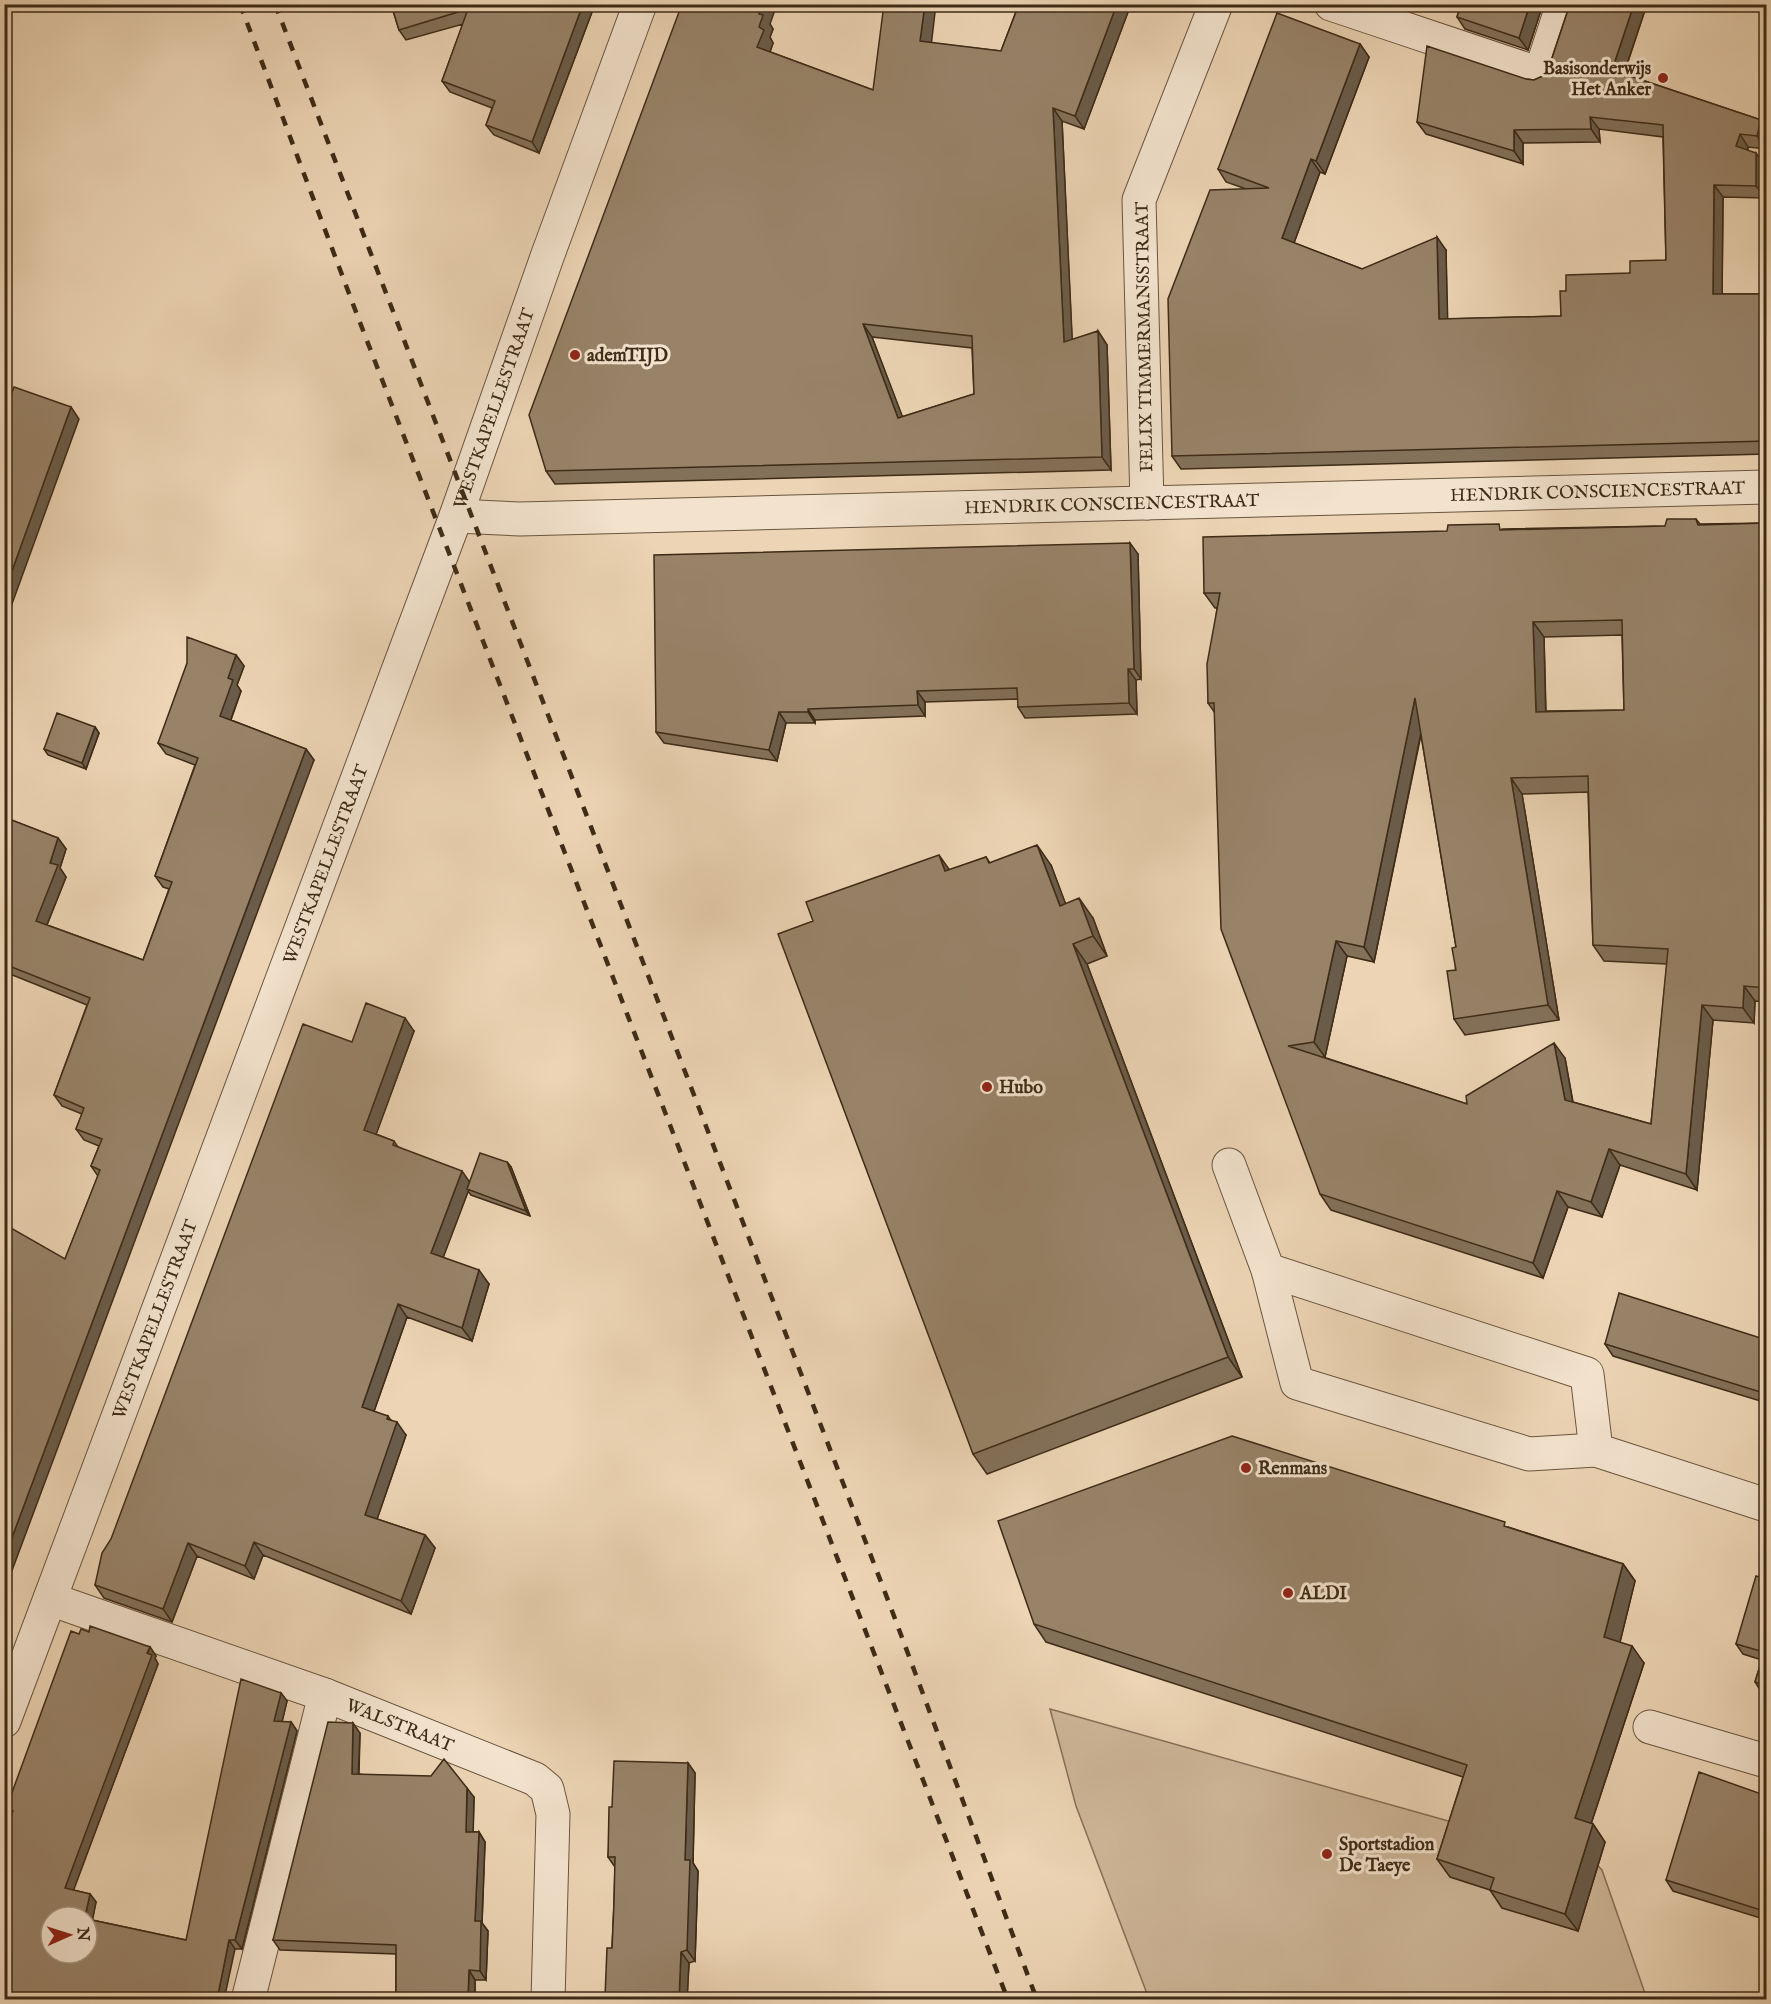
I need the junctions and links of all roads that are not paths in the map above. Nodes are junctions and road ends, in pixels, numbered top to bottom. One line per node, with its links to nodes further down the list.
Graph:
1 (640, 4): 7 (street, WESTKAPELLESTRAAT)
2 (1216, 4): 6 (street, FELIX TIMMERMANSSTRAAT)
3 (1331, 4): 4 (street)
4 (1563, 4)
5 (1767, 487): 6 (street, HENDRIK CONSCIENCESTRAAT)
6 (1147, 503): 7 (street, HENDRIK CONSCIENCESTRAAT)
7 (456, 516): 12 (street, WESTKAPELLESTRAAT)
8 (1229, 1166): 9 (street)
9 (1268, 1270): 10 (street); 10 (street)
10 (1596, 1450): 11 (street)
11 (1767, 1505)
12 (50, 1599): 13 (street, WALSTRAAT); 14 (street, WESTKAPELLESTRAAT)
13 (325, 1695): 17 (street); 18 (street, WALSTRAAT)
14 (4, 1721)
15 (1650, 1727): 16 (street)
16 (1767, 1761)
17 (248, 2000)
18 (548, 2000)

